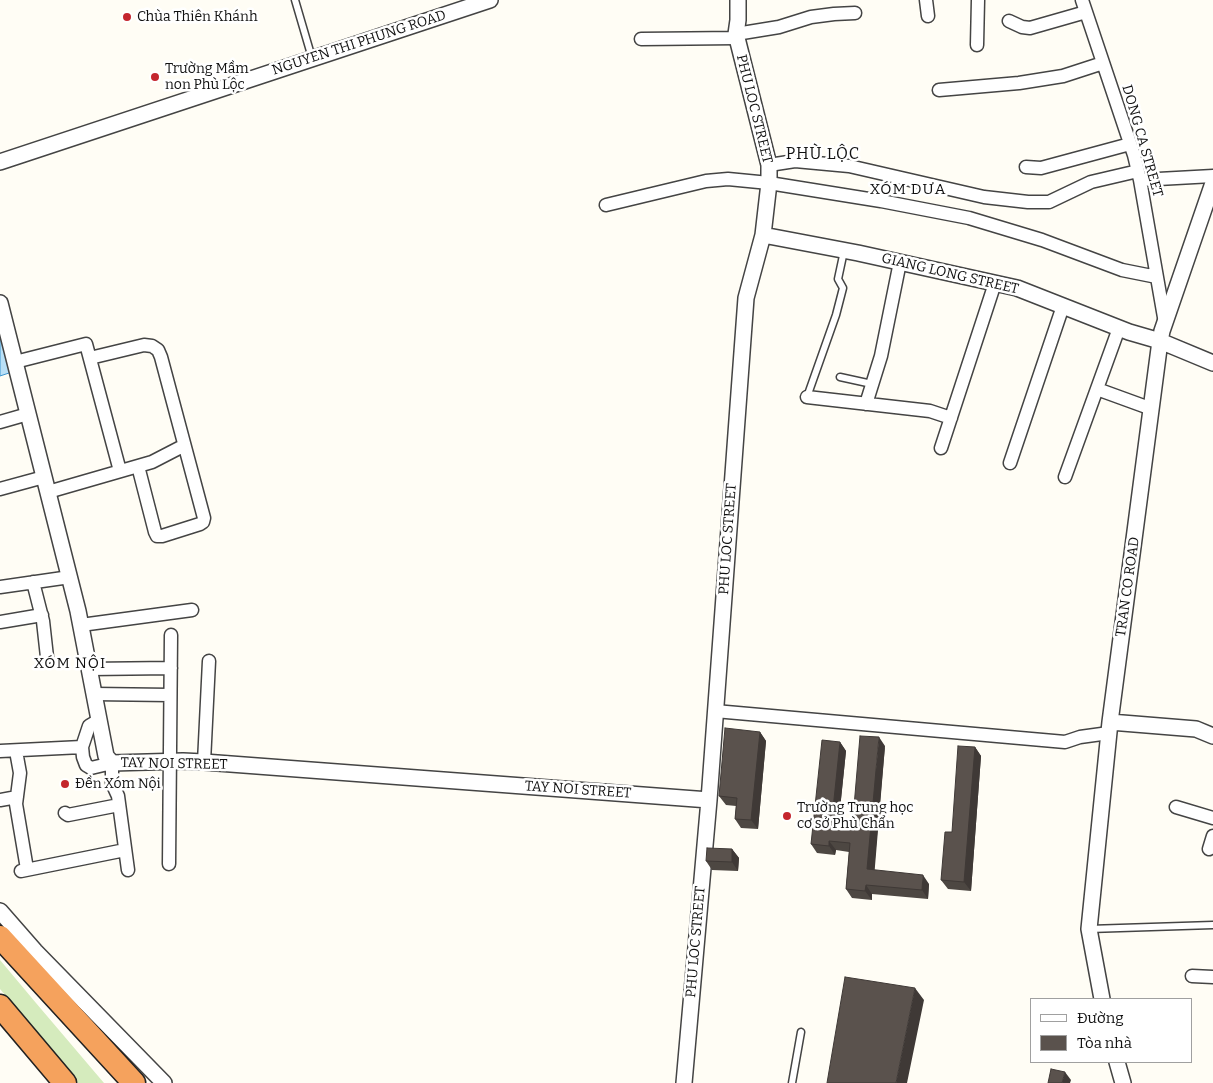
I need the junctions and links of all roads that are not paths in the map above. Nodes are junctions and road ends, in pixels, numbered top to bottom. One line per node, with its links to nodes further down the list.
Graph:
1 (295, 0): 13 (lane)
2 (490, 0): 13 (street, NGUYEN THI PHUNG ROAD)
3 (738, 0): 10 (street, PHU LOC STREET)
4 (926, 0): 8 (street)
5 (978, 0): 12 (street)
6 (1084, 6): 9 (street); 14 (street, DONG CA STREET)
7 (855, 13): 10 (street)
8 (928, 16)
9 (1009, 21)
10 (736, 36): 11 (street); 18 (street, PHU LOC STREET)
11 (641, 39)
12 (977, 45)
13 (312, 58): 17 (street, NGUYEN THI PHUNG ROAD)
14 (1103, 63): 15 (street); 16 (street, DONG CA STREET)
15 (939, 90)
16 (1130, 144): 19 (street); 20 (street, DONG CA STREET)
17 (0, 162)
18 (769, 165): 20 (street); 23 (street, PHU LOC STREET)
19 (1026, 167)
20 (1139, 175): 21 (street); 28 (street, DONG CA STREET)
21 (1213, 176)
22 (1213, 182): 32 (street, TRAN CO ROAD)
23 (769, 183): 24 (street); 25 (street, PHU LOC STREET); 28 (street)
24 (606, 205)
25 (763, 235): 26 (street, GIANG LONG STREET); 69 (street, PHU LOC STREET)
26 (844, 251): 27 (street, GIANG LONG STREET); 41 (lane)
27 (900, 262): 29 (street, GIANG LONG STREET); 39 (street)
28 (1157, 277): 32 (street, DONG CA STREET)
29 (995, 283): 31 (street, GIANG LONG STREET); 45 (street)
30 (0, 303): 36 (street, TAY NOI STREET)
31 (1063, 306): 33 (street, GIANG LONG STREET); 49 (street)
32 (1165, 322): 34 (street, TRAN CO ROAD)
33 (1119, 328): 34 (street, GIANG LONG STREET); 40 (street)
34 (1160, 341): 37 (street, GIANG LONG STREET); 43 (street, TRAN CO ROAD)
35 (90, 358): 36 (street); 47 (street); 51 (street)
36 (15, 362): 44 (street, TAY NOI STREET)
37 (1213, 363)
38 (840, 377): 39 (lane)
39 (872, 384): 42 (street)
40 (1097, 390): 43 (street); 52 (street)
41 (807, 397): 42 (street)
42 (866, 404): 45 (street)
43 (1152, 409): 71 (street, TRAN CO ROAD)
44 (28, 414): 46 (street); 53 (street, TAY NOI STREET)
45 (951, 418): 48 (street)
46 (0, 422)
47 (183, 446): 50 (street); 50 (street)
48 (941, 448)
49 (1010, 463)
50 (138, 466): 51 (street)
51 (120, 471): 53 (street)
52 (1065, 478)
53 (46, 484): 54 (street); 55 (street, TAY NOI STREET)
54 (0, 489)
55 (70, 577): 56 (street); 61 (street, TAY NOI STREET)
56 (33, 582): 57 (street); 59 (street)
57 (0, 587)
58 (192, 610): 61 (street)
59 (42, 615): 60 (street); 63 (street)
60 (0, 622)
61 (81, 625): 66 (street, TAY NOI STREET)
62 (171, 635): 65 (street)
63 (47, 657)
64 (209, 661): 77 (street)
65 (171, 668): 66 (street); 68 (street)
66 (90, 669): 67 (street, TAY NOI STREET)
67 (94, 694): 68 (street); 70 (street, TAY NOI STREET)
68 (170, 695): 76 (street)
69 (715, 711): 71 (street); 81 (street, PHU LOC STREET)
70 (99, 720): 73 (street); 78 (street, TAY NOI STREET)
71 (1109, 728): 72 (street); 93 (street, TRAN CO ROAD)
72 (1213, 736)
73 (82, 746): 75 (street); 78 (street)
74 (0, 751): 75 (street)
75 (16, 751): 79 (street)
76 (170, 761): 77 (street, TAY NOI STREET); 78 (street, TAY NOI STREET); 89 (street)
77 (204, 762): 81 (street, TAY NOI STREET)
78 (112, 763): 82 (street)
79 (17, 797): 80 (street); 87 (street)
80 (0, 800)
81 (709, 800): 105 (street, PHU LOC STREET)
82 (119, 805): 84 (street); 87 (street)
83 (1176, 807): 85 (street)
84 (65, 813)
85 (1213, 818)
86 (1213, 836): 88 (street)
87 (125, 850): 90 (street)
88 (1209, 850)
89 (169, 864)
90 (128, 870)
91 (0, 911): 104 (street)
92 (1213, 924): 93 (lane)
93 (1089, 929): 97 (street, TRAN CO ROAD)
94 (0, 938): 102 (highway); 103 (highway)
95 (1192, 976): 96 (street)
96 (1213, 977)
97 (1102, 998)
98 (0, 1006): 101 (highway)
99 (801, 1032): 106 (lane)
100 (1117, 1063): 107 (street)
101 (65, 1083)
102 (123, 1083)
103 (134, 1083)
104 (164, 1083)
105 (684, 1083)
106 (792, 1083)
107 (1123, 1083)

